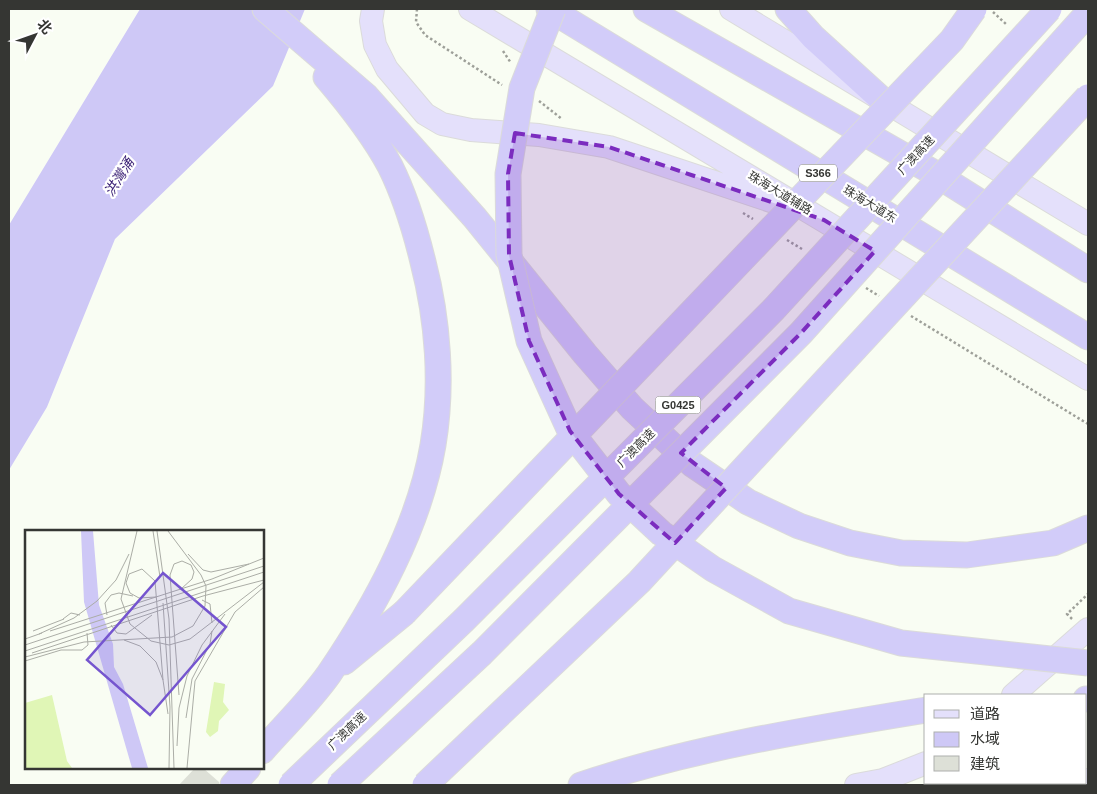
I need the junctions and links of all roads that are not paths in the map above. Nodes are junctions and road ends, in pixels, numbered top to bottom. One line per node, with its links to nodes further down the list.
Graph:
1 (373, 9): 16 (main road)
2 (386, 9): 16 (main road)
3 (549, 9): 20 (highway, 珠海大道东 / S366)
4 (554, 9): 26 (highway, bridge)
5 (646, 9): 19 (highway)
6 (731, 9): 13 (main road)
7 (788, 9): 13 (highway)
8 (974, 9): 27 (highway, bridge)
9 (1049, 9): 34 (highway, 广澳高速 / G0425, bridge)
10 (472, 10): 17 (main road, 珠海大道辅路)
11 (1088, 13): 35 (highway, G0425, bridge)
12 (273, 16): 15 (highway)
13 (879, 97): 18 (main road)
14 (1088, 97): 36 (highway, bridge)
15 (359, 102): 24 (highway); 27 (highway)
16 (471, 130): 17 (main road)
17 (824, 220): 21 (main road, 珠海大道辅路)
18 (1088, 224)
19 (1088, 270)
20 (1088, 336)
21 (1050, 357): 22 (main road, 珠海大道辅路); 23 (main road)
22 (1088, 379)
23 (1088, 394)
24 (1088, 528)
25 (1088, 630): 28 (main road)
26 (1088, 663)
27 (328, 675): 30 (highway)
28 (1014, 694)
29 (924, 710): 37 (highway)
30 (264, 749)
31 (924, 764): 38 (main road)
32 (247, 769): 33 (highway)
33 (233, 785)
34 (291, 785)
35 (340, 785)
36 (425, 785)
37 (581, 785)
38 (856, 785)

